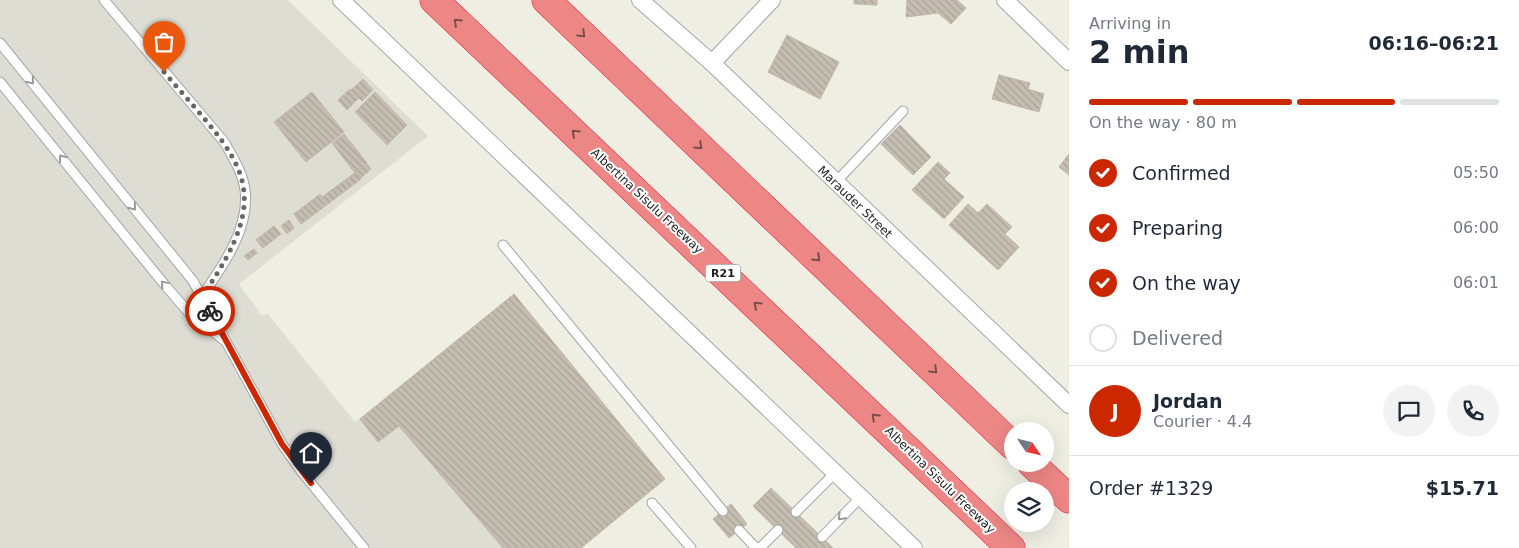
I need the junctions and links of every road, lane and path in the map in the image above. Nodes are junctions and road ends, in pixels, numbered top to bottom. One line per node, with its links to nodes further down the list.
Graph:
1 (104, 0): 15 (lane)
2 (341, 0): 20 (street)
3 (434, 0): 34 (highway, Albertina Sisulu Freeway / R21, one-way to 3)
4 (546, 0): 18 (highway, one-way to 18)
5 (640, 0): 10 (street, Marauder Street)
6 (772, 0): 10 (street)
7 (1005, 0): 9 (street)
8 (0, 43): 15 (lane, one-way to 15)
9 (1069, 62)
10 (712, 63): 13 (street, Marauder Street)
11 (0, 82): 16 (lane, one-way to 11)
12 (903, 111): 13 (lane)
13 (835, 182): 17 (street, Marauder Street)
14 (503, 245): 24 (lane)
15 (202, 296): 16 (lane)
16 (225, 341): 29 (lane)
17 (1069, 406)
18 (1004, 437)
19 (1040, 472): 22 (highway)
20 (836, 473): 21 (street); 25 (lane)
21 (861, 497): 28 (lane, one-way to 28); 33 (street)
22 (1069, 499)
23 (652, 503): 30 (lane)
24 (723, 511)
25 (796, 512)
26 (739, 530): 31 (lane)
27 (778, 530): 32 (lane)
28 (822, 537)
29 (364, 548)
30 (691, 548)
31 (756, 548)
32 (760, 548)
33 (914, 548)
34 (1011, 548)

